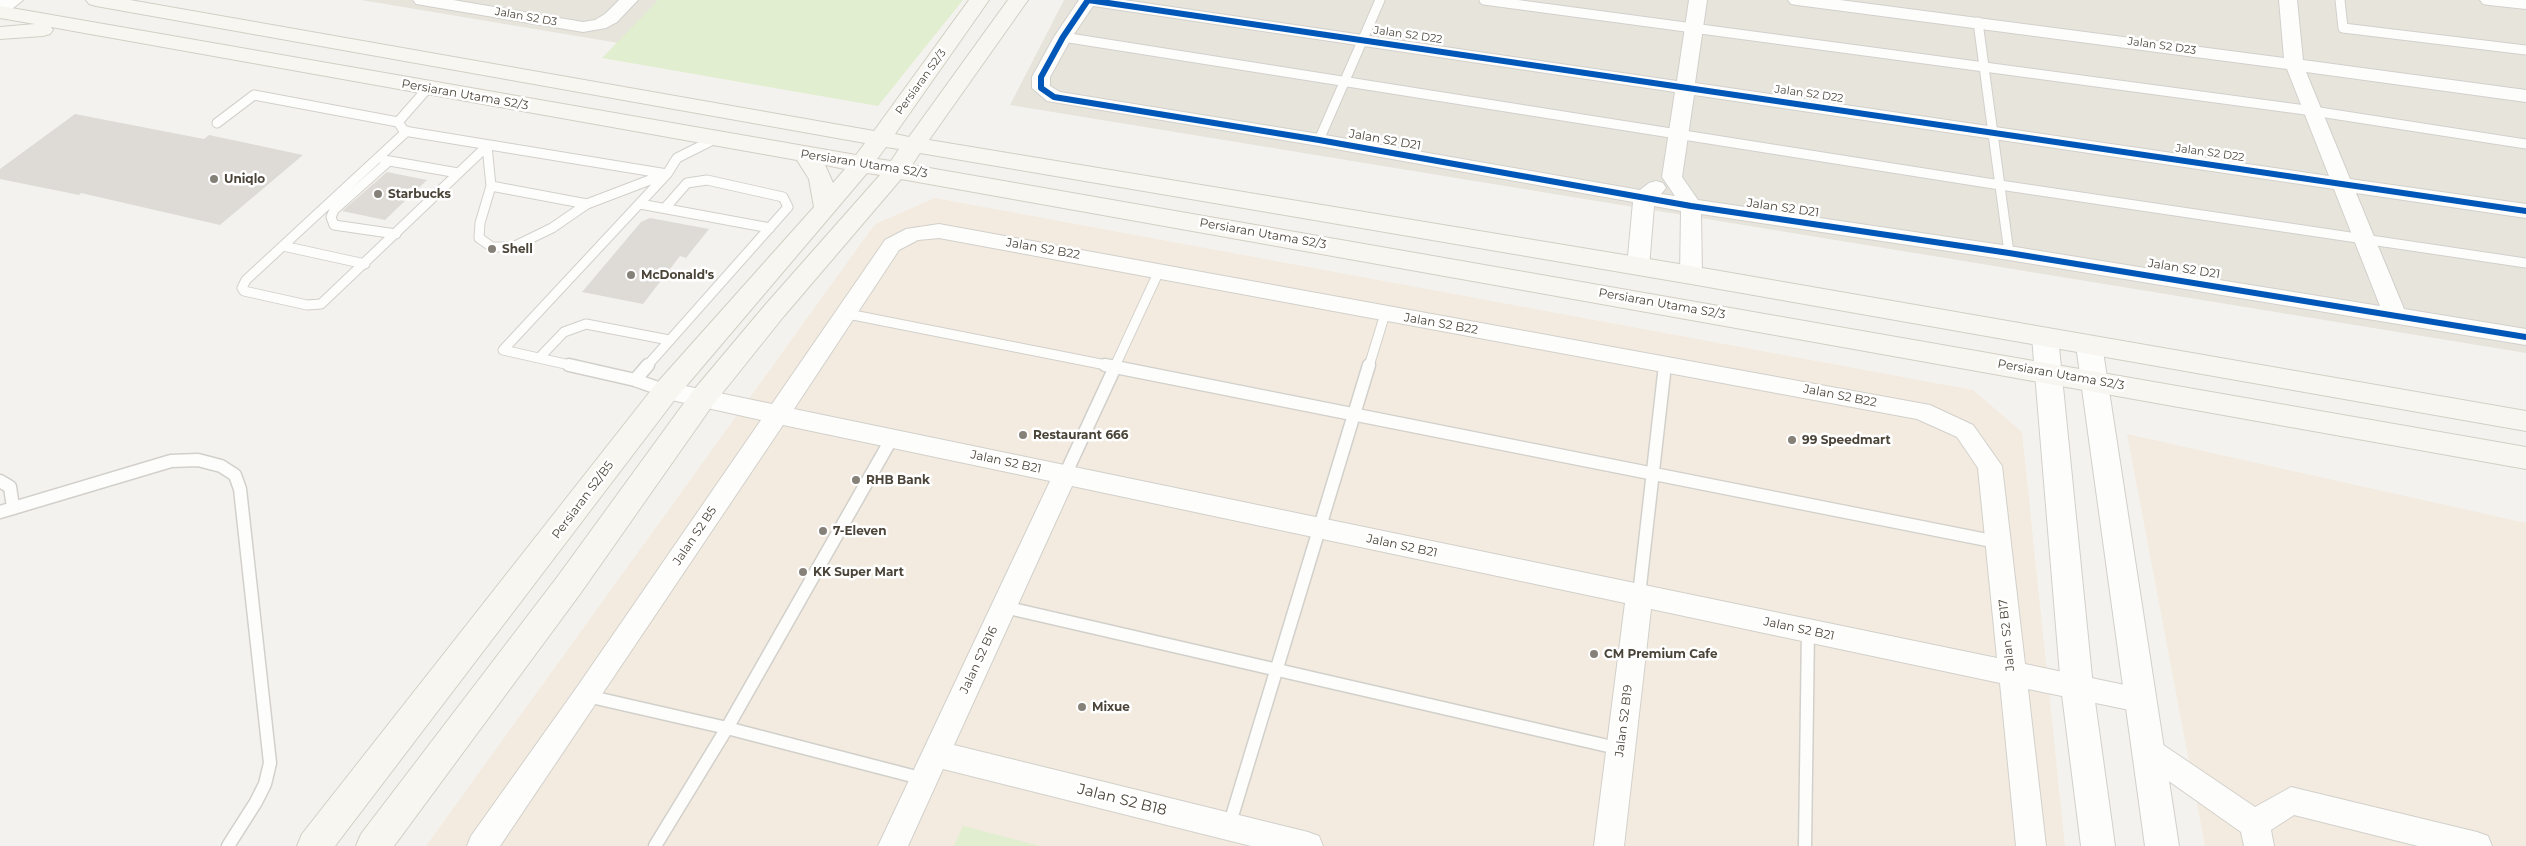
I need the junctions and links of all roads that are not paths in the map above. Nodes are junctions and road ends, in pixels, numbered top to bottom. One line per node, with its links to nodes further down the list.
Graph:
1 (13, 0): 16 (street)
2 (96, 0): 37 (main road)
3 (422, 0): 4 (street, Jalan S2 D3)
4 (629, 0)
5 (979, 0): 37 (main road, Persiaran S2/3)
6 (1018, 0): 39 (main road)
7 (1088, 0): 21 (street); 22 (street, Jalan S2 D22)
8 (1380, 0): 22 (lane)
9 (1484, 0): 19 (lane)
10 (1698, 0): 19 (street)
11 (1797, 0): 17 (street, Jalan S2 D23)
12 (2286, 0): 24 (street)
13 (2340, 0): 23 (lane)
14 (2489, 0): 15 (street)
15 (2526, 4)
16 (0, 10): 18 (main road, Persiaran Utama S2/3)
17 (1978, 22): 24 (street, Jalan S2 D23); 25 (lane)
18 (92, 28): 20 (main road); 28 (main road, Persiaran Utama S2/3)
19 (1694, 28): 25 (lane); 27 (street)
20 (0, 33)
21 (1064, 37): 26 (lane); 38 (street, Jalan S2 D21)
22 (1363, 40): 26 (lane); 27 (street, Jalan S2 D22)
23 (2526, 50)
24 (2294, 64): 29 (street, Jalan S2 D23); 30 (street)
25 (1984, 66): 30 (lane); 34 (lane)
26 (1345, 81): 35 (lane); 38 (lane)
27 (1685, 87): 34 (street, Jalan S2 D22); 35 (street)
28 (427, 89): 31 (lane); 36 (main road, Persiaran Utama S2/3)
29 (2526, 96)
30 (2313, 111): 40 (lane); 51 (street)
31 (398, 122): 32 (lane); 33 (lane)
32 (217, 123)
33 (405, 131): 41 (lane); 43 (lane)
34 (1993, 132): 51 (street, Jalan S2 D22); 52 (lane)
35 (1678, 134): 50 (street); 52 (lane)
36 (715, 139): 42 (main road, Persiaran Utama S2/3); 48 (lane)
37 (880, 139): 39 (main road); 45 (main road, Persiaran S2/3)
38 (1319, 140): 54 (street, Jalan S2 D21)
39 (916, 144): 46 (main road); 70 (main road)
40 (2526, 144)
41 (487, 146): 47 (lane); 48 (lane); 53 (lane)
42 (804, 154): 45 (main road, Persiaran Utama S2/3); 60 (main road)
43 (377, 159): 44 (lane); 66 (lane)
44 (390, 162): 47 (lane); 63 (lane)
45 (862, 164): 46 (main road, Persiaran Utama S2/3); 60 (main road, Persiaran S2/B5)
46 (897, 170): 49 (main road, Persiaran Utama S2/3); 55 (main road)
47 (458, 173): 63 (lane)
48 (667, 174): 56 (lane); 57 (lane)
49 (943, 177): 55 (main road); 83 (main road, Persiaran Utama S2/3)
50 (1672, 177): 54 (street); 58 (street)
51 (2342, 184): 61 (street, Jalan S2 D22); 65 (street)
52 (2000, 185): 65 (lane); 67 (lane)
53 (491, 186): 56 (lane); 56 (lane)
54 (1644, 198): 58 (street, Jalan S2 D21); 70 (street)
55 (870, 203): 87 (main road)
56 (587, 204)
57 (640, 204): 59 (lane); 80 (lane)
58 (1691, 206): 67 (street, Jalan S2 D21); 72 (street)
59 (665, 208): 62 (lane); 62 (lane)
60 (826, 208): 86 (main road, Persiaran S2/B5)
61 (2526, 210)
62 (770, 228): 78 (lane)
63 (396, 234): 69 (lane)
64 (913, 234): 71 (street, Jalan S2 B22); 73 (street, Jalan S2 B5)
65 (2365, 239): 68 (lane); 75 (street)
66 (283, 246): 69 (lane); 69 (lane)
67 (2009, 253): 75 (street, Jalan S2 D21)
68 (2526, 263)
69 (365, 264)
70 (1638, 266): 72 (main road)
71 (1159, 270): 74 (street, Jalan S2 B22); 82 (lane)
72 (1691, 275): 76 (main road)
73 (848, 314): 82 (lane); 88 (street, Jalan S2 B5)
74 (1385, 314): 81 (street, Jalan S2 B22); 89 (lane)
75 (2395, 314): 77 (street, Jalan S2 D21)
76 (2045, 337): 79 (main road); 83 (street)
77 (2526, 337)
78 (669, 340): 80 (lane); 84 (lane)
79 (2089, 345): 85 (street); 90 (main road)
80 (539, 358): 84 (lane)
81 (1665, 363): 91 (street, Jalan S2 B22); 94 (lane)
82 (1113, 367): 89 (lane); 95 (lane)
83 (2048, 373): 85 (main road, Persiaran Utama S2/3); 106 (street)
84 (635, 380): 86 (lane)
85 (2093, 381): 93 (main road, Persiaran Utama S2/3); 108 (street)
86 (666, 391): 87 (street, Jalan S2 B21); 116 (main road, Persiaran S2/B5)
87 (702, 399): 88 (street, Jalan S2 B21); 117 (main road)
88 (777, 414): 92 (street, Jalan S2 B21); 107 (street, Jalan S2 B5)
89 (1355, 414): 94 (lane); 99 (lane)
90 (2526, 421)
91 (1965, 431): 100 (street, Jalan S2 B17)
92 (892, 438): 95 (street, Jalan S2 B21); 109 (lane)
93 (2526, 458)
94 (1652, 473): 100 (lane); 101 (lane)
95 (1065, 475): 99 (street, Jalan S2 B21); 102 (street, Jalan S2 B16)
96 (0, 481): 97 (lane)
97 (13, 507): 98 (lane); 115 (lane)
98 (0, 512)
99 (1320, 528): 101 (street, Jalan S2 B21); 104 (lane)
100 (1997, 542): 105 (street, Jalan S2 B17)
101 (1639, 595): 103 (street, Jalan S2 B21); 110 (street, Jalan S2 B19)
102 (1004, 607): 104 (lane); 112 (street, Jalan S2 B16)
103 (1808, 630): 105 (street, Jalan S2 B21); 123 (lane)
104 (1276, 668): 110 (lane); 113 (lane)
105 (2011, 673): 106 (street, Jalan S2 B21); 124 (street, Jalan S2 B17)
106 (2077, 687): 108 (street, Jalan S2 B21); 125 (street)
107 (587, 696): 109 (lane); 118 (street, Jalan S2 B5)
108 (2139, 700): 111 (street)
109 (727, 728): 112 (lane); 119 (lane)
110 (1621, 749): 122 (street, Jalan S2 B19)
111 (2146, 749): 114 (street); 126 (street)
112 (930, 766): 113 (street, Jalan S2 B18); 120 (street, Jalan S2 B16)
113 (1229, 826): 121 (street, Jalan S2 B18)
114 (2257, 835): 127 (street)
115 (228, 846)
116 (314, 846)
117 (374, 846)
118 (482, 846)
119 (655, 846)
120 (893, 846)
121 (1308, 846)
122 (1609, 846)
123 (1805, 846)
124 (2030, 846)
125 (2098, 846)
126 (2162, 846)
127 (2477, 846)

